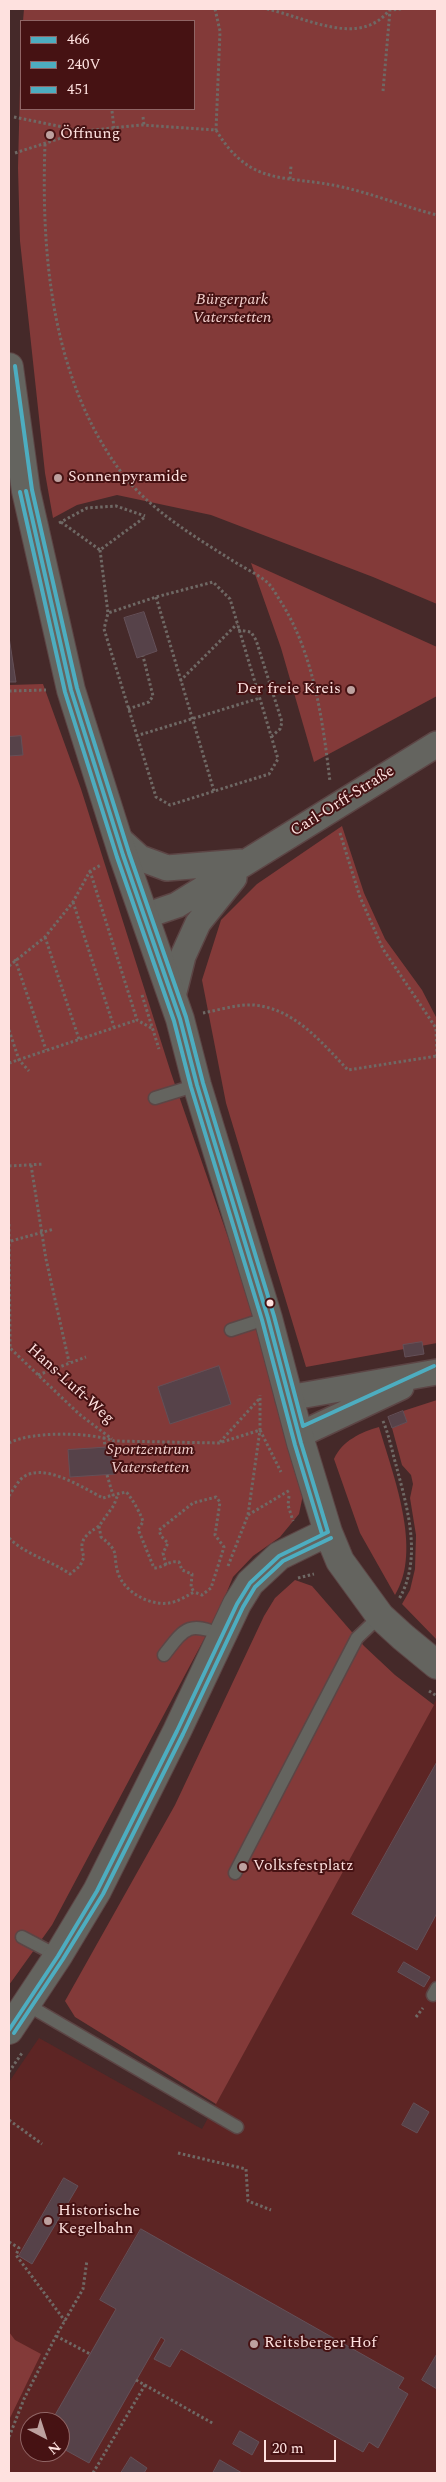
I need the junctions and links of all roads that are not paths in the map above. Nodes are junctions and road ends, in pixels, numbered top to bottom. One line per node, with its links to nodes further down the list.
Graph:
1 (9, 367): 2 (street)
2 (17, 490): 4 (street)
3 (437, 744): 5 (street, Carl-Orff-Straße)
4 (120, 847): 5 (street, Carl-Orff-Straße); 6 (street)
5 (249, 861): 6 (street, Carl-Orff-Straße); 7 (street, Carl-Orff-Straße)
6 (145, 916): 7 (street)
7 (173, 996): 8 (street)
8 (197, 1085): 9 (lane); 10 (street)
9 (155, 1098)
10 (268, 1318): 11 (lane); 13 (street)
11 (231, 1330)
12 (435, 1372): 13 (street); 14 (street)
13 (288, 1398): 14 (street)
14 (299, 1435): 15 (street)
15 (328, 1532): 16 (street); 17 (street)
16 (386, 1606): 19 (street); 20 (lane)
17 (222, 1635): 18 (lane); 22 (street)
18 (164, 1655)
19 (437, 1665)
20 (235, 1873)
21 (22, 1937): 22 (lane)
22 (58, 1956): 23 (street)
23 (26, 2004): 24 (street); 25 (lane)
24 (9, 2030)
25 (237, 2127)

